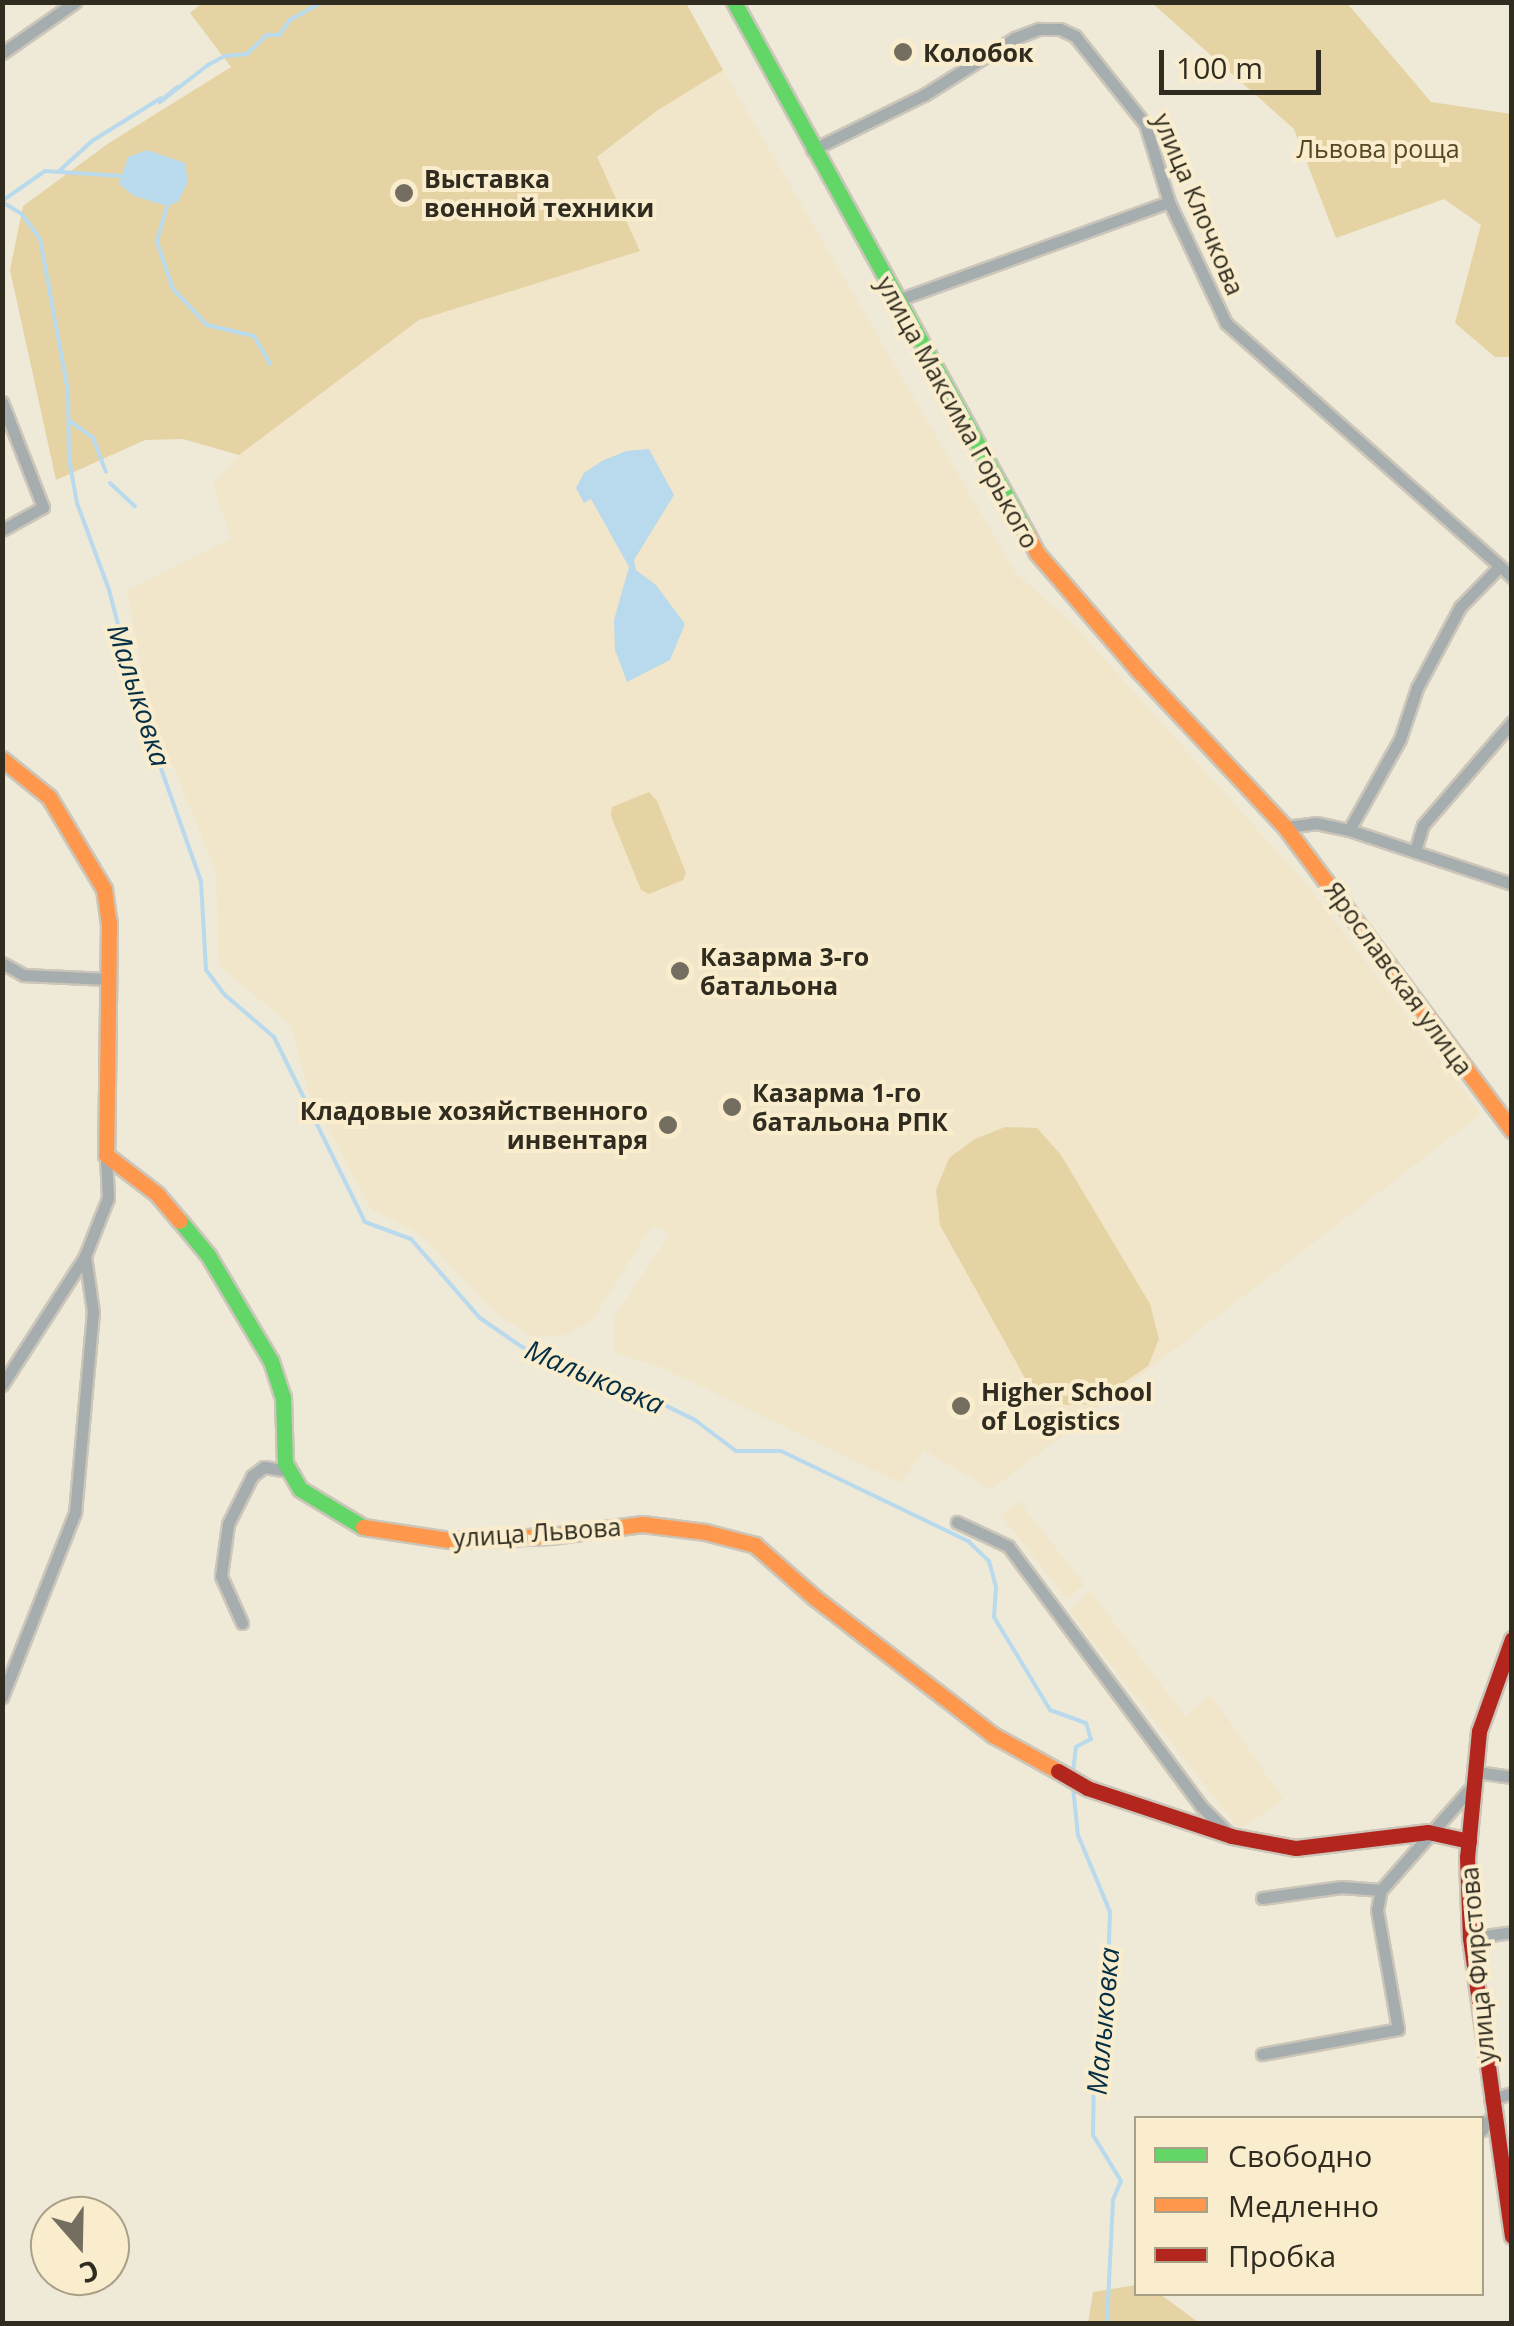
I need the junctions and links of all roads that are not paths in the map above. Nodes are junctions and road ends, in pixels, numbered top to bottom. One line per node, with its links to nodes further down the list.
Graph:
1 (75, 2): 3 (street)
2 (734, 2): 4 (street, улица Максима Горького)
3 (2, 54)
4 (812, 150): 5 (street, улица Клочкова); 6 (street, улица Максима Горького)
5 (1169, 202): 6 (street); 9 (street, улица Клочкова)
6 (895, 301): 13 (street, улица Максима Горького)
7 (2, 402): 8 (street)
8 (2, 530)
9 (1500, 567): 10 (street, улица Клочкова); 14 (street)
10 (1512, 578)
11 (1512, 722): 15 (street)
12 (2, 759): 18 (street)
13 (1284, 826): 14 (street); 19 (street, Ярославская улица)
14 (1348, 830): 15 (street)
15 (1415, 851): 16 (street)
16 (1512, 884)
17 (2, 963): 18 (street)
18 (106, 979): 20 (street)
19 (1512, 1130)
20 (106, 1155): 21 (street); 23 (street)
21 (85, 1256): 22 (street); 27 (street)
22 (2, 1384)
23 (290, 1471): 25 (street); 31 (street, улица Львова)
24 (958, 1522): 31 (street)
25 (242, 1623)
26 (1512, 1639): 29 (street, улица Фирстова)
27 (2, 1696)
28 (1512, 1777): 29 (street)
29 (1476, 1778): 30 (street); 32 (street, улица Фирстова)
30 (1428, 1832): 31 (street, улица Львова); 32 (street); 33 (street)
31 (1231, 1836)
32 (1469, 1842): 36 (street, улица Фирстова)
33 (1382, 1890): 34 (street); 37 (street)
34 (1262, 1898)
35 (1512, 1932): 36 (street)
36 (1470, 1938): 39 (street, улица Фирстова)
37 (1262, 2054)
38 (1512, 2094): 39 (street)
39 (1491, 2108): 40 (street); 41 (street, улица Фирстова)
40 (1484, 2125)
41 (1511, 2234)

